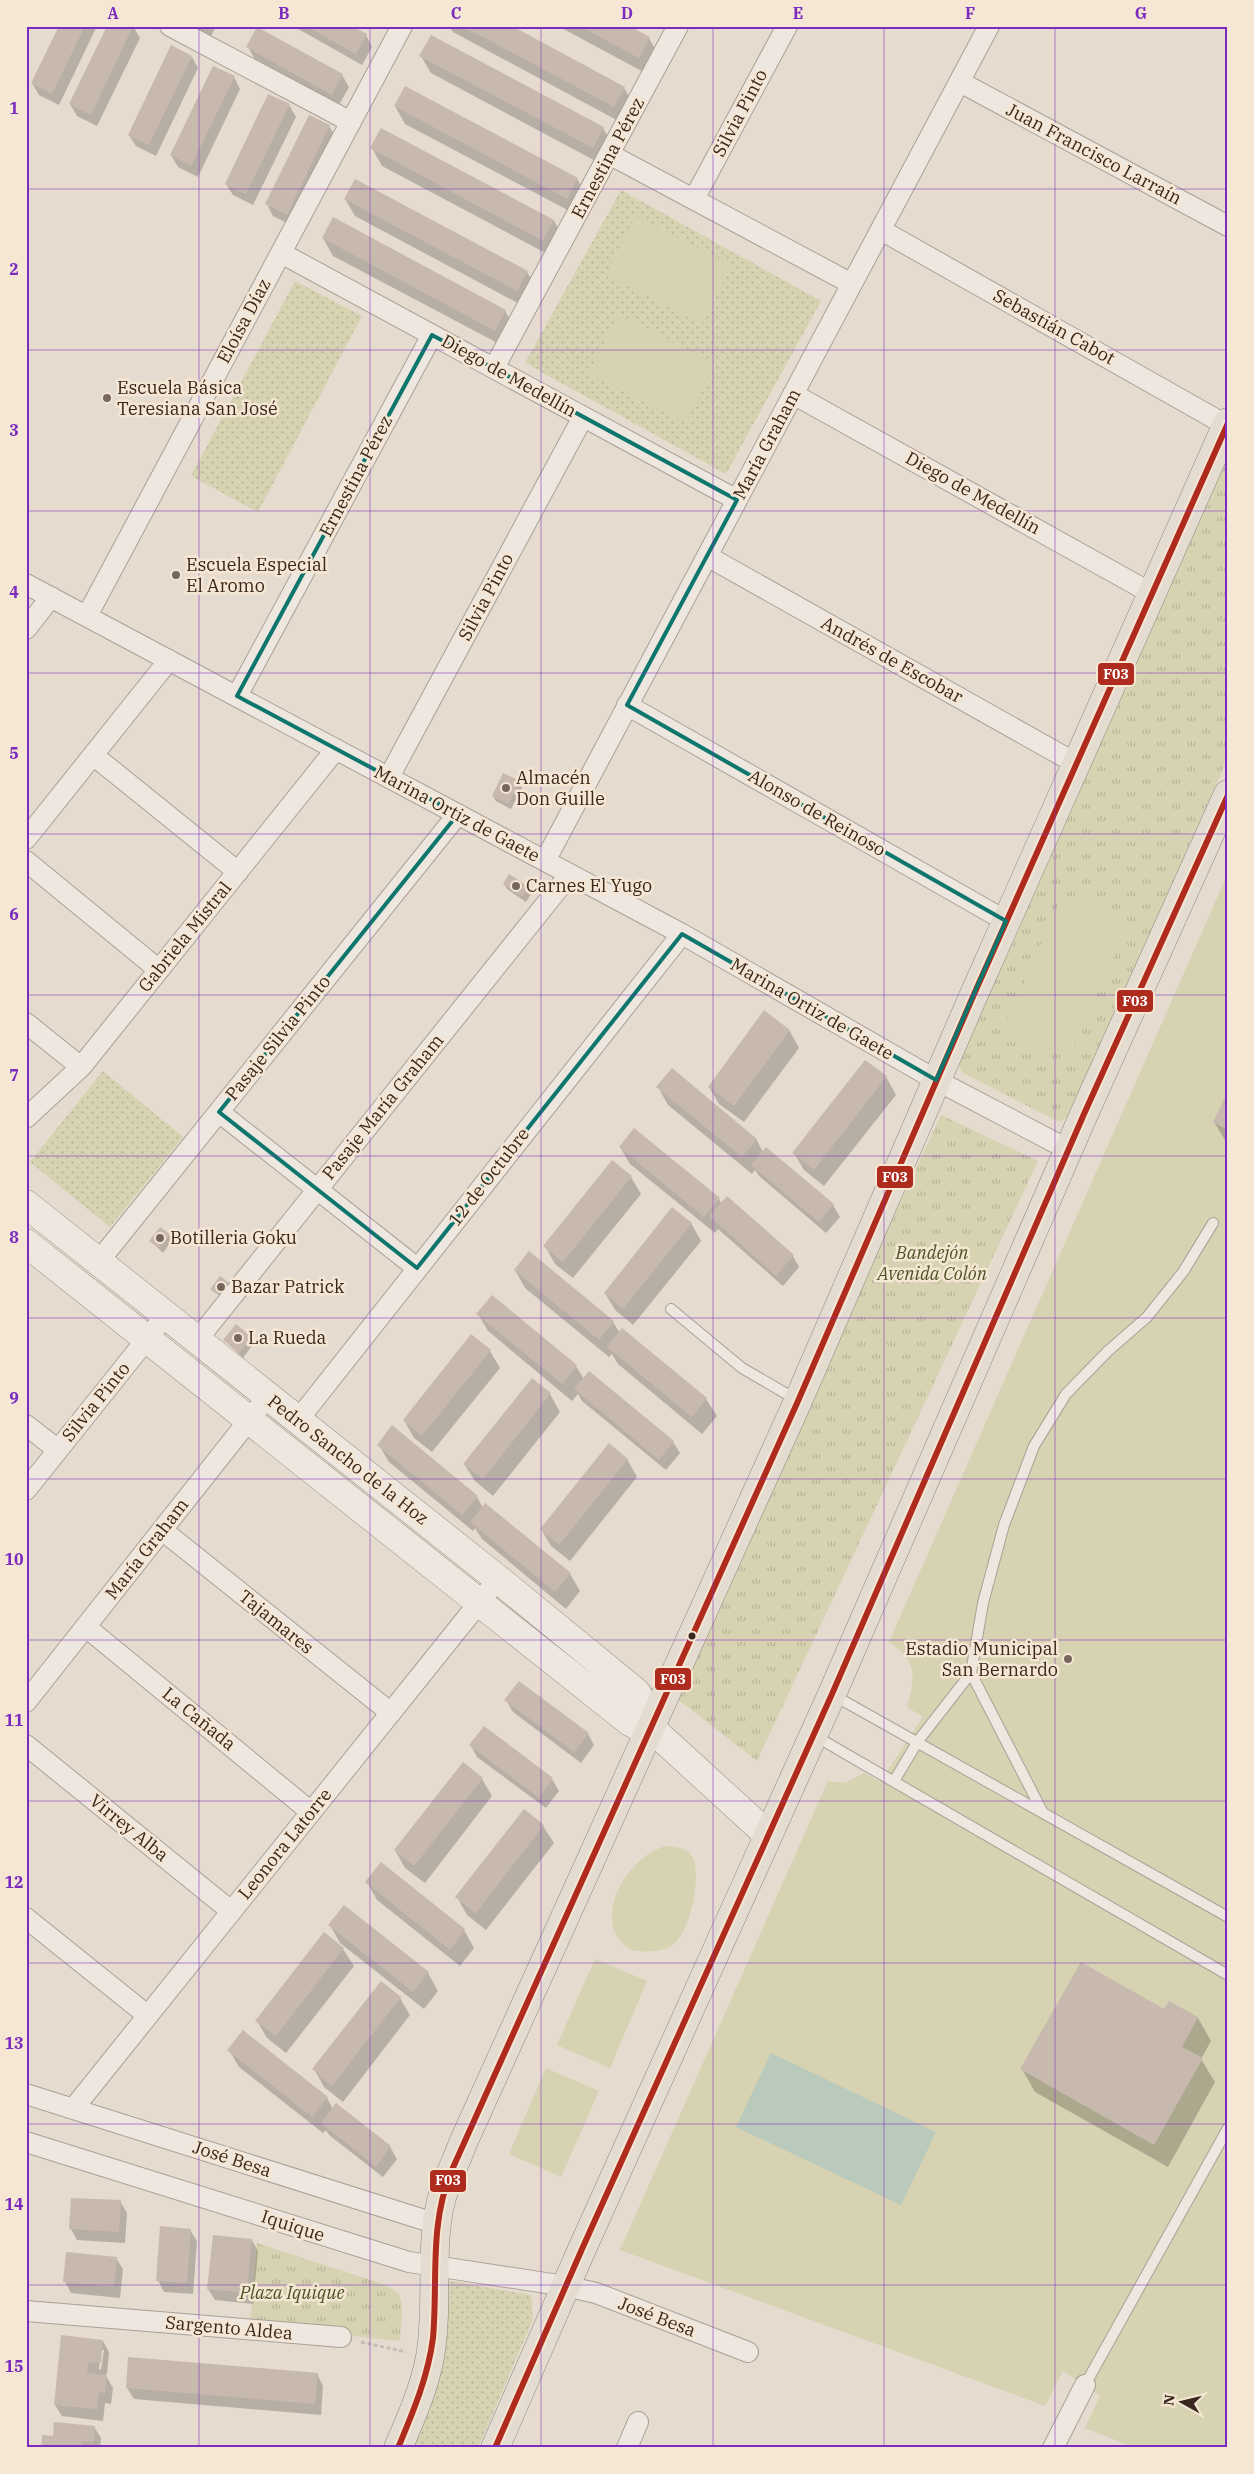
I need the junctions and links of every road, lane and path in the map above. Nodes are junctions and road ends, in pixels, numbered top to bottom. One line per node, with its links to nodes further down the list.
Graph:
1 (170, 26): 7 (street)
2 (402, 26): 7 (street, Eloísa Díaz)
3 (678, 26): 8 (street, Ernestina Pérez)
4 (787, 26): 9 (street, Silvia Pinto)
5 (990, 26): 6 (street, María Graham)
6 (960, 82): 10 (street, Juan Francisco Larraín); 11 (street, María Graham)
7 (351, 122): 12 (street, Eloísa Díaz)
8 (609, 154): 9 (street); 15 (street, Ernestina Pérez)
9 (694, 199): 13 (street)
10 (1228, 226)
11 (881, 230): 13 (street, María Graham); 18 (street, Sebastián Cabot)
12 (281, 253): 14 (street, Diego de Medellín); 24 (street, Eloísa Díaz)
13 (852, 284): 16 (street, María Graham)
14 (432, 335): 15 (street, Diego de Medellín); 27 (street, Ernestina Pérez)
15 (494, 368): 17 (street, Diego de Medellín)
16 (794, 394): 19 (street, María Graham); 22 (street, Diego de Medellín)
17 (583, 417): 19 (street, Diego de Medellín); 32 (street, Silvia Pinto)
18 (1227, 423): 22 (main road)
19 (737, 500): 20 (street, María Graham)
20 (707, 556): 28 (street, María Graham); 31 (street, Andrés de Escobar)
21 (26, 584): 23 (street, Marina Ortiz de Gaete)
22 (1151, 594): 31 (main road)
23 (52, 597): 24 (street, Marina Ortiz de Gaete); 25 (street)
24 (87, 616): 26 (street, Marina Ortiz de Gaete)
25 (26, 629)
26 (169, 660): 27 (street, Marina Ortiz de Gaete); 30 (street)
27 (237, 696): 29 (street, Marina Ortiz de Gaete)
28 (628, 705): 38 (street, María Graham); 41 (street, Alonso de Reinoso)
29 (336, 749): 32 (street, Marina Ortiz de Gaete); 39 (street, Gabriela Mistral)
30 (93, 755): 36 (street); 39 (street)
31 (1076, 764): 41 (main road)
32 (389, 777): 34 (street, Marina Ortiz de Gaete)
33 (1228, 794): 35 (main road)
34 (458, 814): 38 (street, Marina Ortiz de Gaete); 47 (street, Pasaje Silvia Pinto)
35 (1221, 825): 49 (main road)
36 (26, 839)
37 (26, 861): 43 (street)
38 (545, 861): 40 (street, Marina Ortiz de Gaete)
39 (238, 872): 43 (street, Gabriela Mistral)
40 (570, 874): 42 (street, Marina Ortiz de Gaete); 50 (street, Pasaje María Graham)
41 (1006, 921): 46 (main road)
42 (682, 934): 46 (street, Marina Ortiz de Gaete); 55 (street, 12 de Octubre)
43 (159, 970): 45 (street, Gabriela Mistral)
44 (26, 1023): 45 (street)
45 (81, 1067): 48 (street, Gabriela Mistral)
46 (936, 1080): 49 (street, Marina Ortiz de Gaete); 61 (main road)
47 (218, 1112): 50 (street); 54 (street, Pasaje Silvia Pinto)
48 (26, 1118)
49 (1069, 1150): 72 (main road)
50 (317, 1189): 55 (street); 59 (street, Pasaje María Graham)
51 (26, 1204): 54 (street, Pedro Sancho de la Hoz)
52 (1213, 1223): 71 (lane)
53 (26, 1244): 58 (street, Pedro Sancho de la Hoz)
54 (98, 1262): 57 (street, Pedro Sancho de la Hoz)
55 (418, 1268): 63 (street, 12 de Octubre)
56 (672, 1309): 61 (lane)
57 (166, 1315): 58 (street, Silvia Pinto); 59 (street, Pedro Sancho de la Hoz)
58 (147, 1339): 62 (street, Pedro Sancho de la Hoz); 65 (street, Silvia Pinto)
59 (197, 1340): 60 (street, Pedro Sancho de la Hoz)
60 (268, 1396): 62 (street, María Graham); 63 (street, Pedro Sancho de la Hoz)
61 (798, 1401): 75 (main road)
62 (249, 1420): 67 (street, María Graham); 69 (street, Pedro Sancho de la Hoz)
63 (298, 1420): 68 (street, Pedro Sancho de la Hoz)
64 (26, 1425): 65 (street)
65 (58, 1450): 66 (street, Silvia Pinto)
66 (26, 1490)
67 (162, 1530): 70 (street, María Graham); 74 (street, Tajamares)
68 (498, 1579): 69 (street, Leonora Latorre); 75 (street, Pedro Sancho de la Hoz)
69 (479, 1603): 74 (street, Leonora Latorre); 75 (street, Pedro Sancho de la Hoz)
70 (86, 1627): 73 (street, María Graham); 80 (street, La Cañada)
71 (971, 1673): 77 (lane); 81 (lane)
72 (832, 1694): 76 (main road); 77 (lane)
73 (26, 1702)
74 (390, 1714): 80 (street, Leonora Latorre)
75 (652, 1729): 82 (street, Pedro Sancho de la Hoz); 92 (main road)
76 (813, 1735): 79 (lane); 82 (main road)
77 (918, 1741): 79 (lane); 81 (lane)
78 (26, 1744): 83 (street, Virrey Alba)
79 (894, 1781): 86 (lane)
80 (312, 1812): 83 (street, Leonora Latorre)
81 (1042, 1812): 85 (lane)
82 (768, 1835): 94 (main road)
83 (232, 1911): 87 (street, Leonora Latorre)
84 (26, 1918): 87 (street)
85 (1228, 1918)
86 (1228, 1975)
87 (148, 2015): 89 (street, Leonora Latorre)
88 (26, 2094): 89 (street, José Besa)
89 (73, 2109): 92 (street, José Besa)
90 (1228, 2128): 99 (lane)
91 (26, 2142): 93 (street, Iquique)
92 (437, 2224): 93 (main road)
93 (436, 2267): 94 (street, Iquique); 98 (main road)
94 (566, 2286): 97 (street, José Besa); 102 (main road)
95 (26, 2311): 96 (street, Sargento Aldea)
96 (341, 2337): 98 (path)
97 (748, 2352)
98 (430, 2357): 101 (main road)
99 (1085, 2385): 104 (street)
100 (638, 2422): 103 (street)
101 (398, 2448)
102 (495, 2448)
103 (627, 2448)
104 (1053, 2448)

